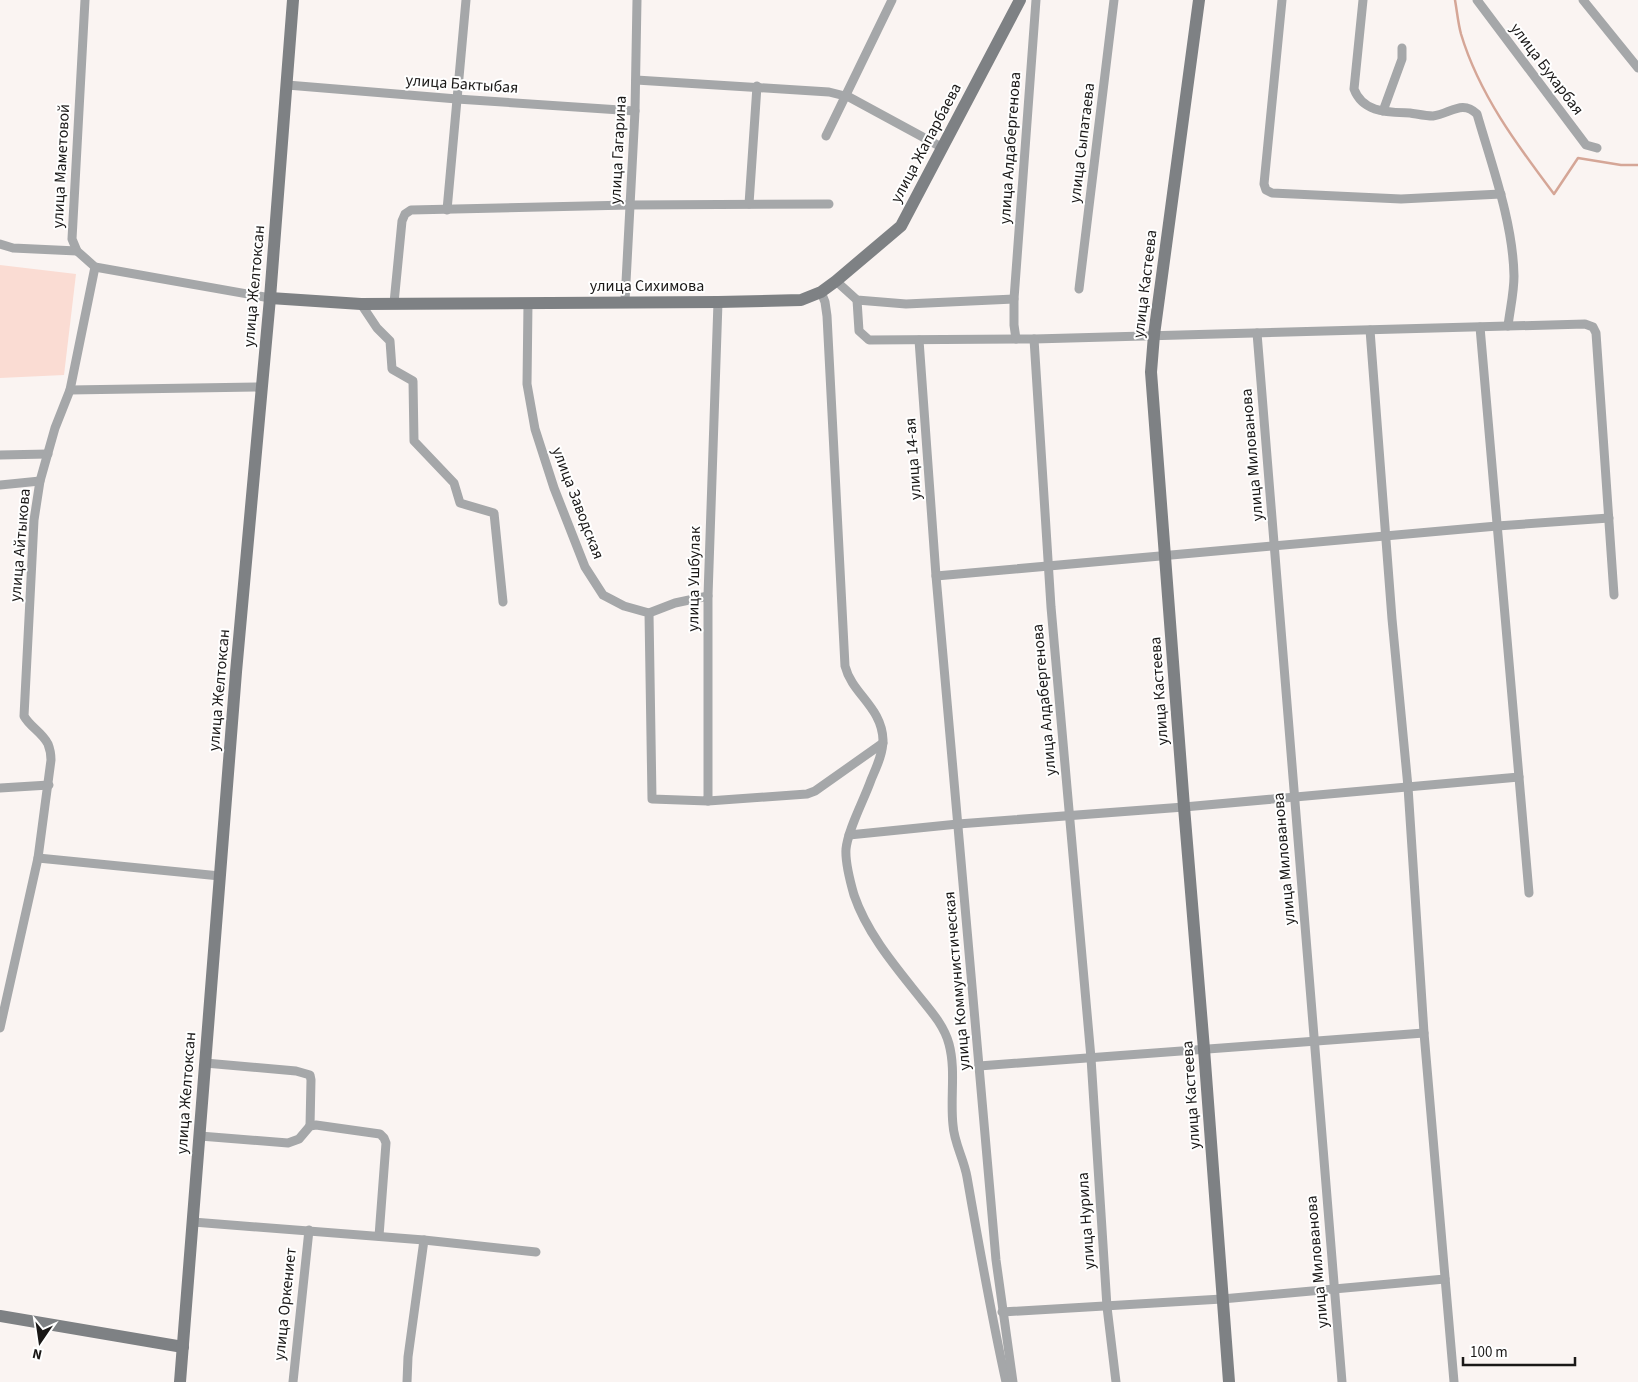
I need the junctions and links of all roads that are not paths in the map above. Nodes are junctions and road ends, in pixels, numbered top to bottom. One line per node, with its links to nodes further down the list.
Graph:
1 (85, 0): 32 (street, улица Маметовой)
2 (293, 0): 17 (street, улица Желтоксан)
3 (466, 0): 20 (street)
4 (637, 0): 16 (street, улица Гагарина)
5 (892, 0): 19 (street)
6 (1020, 0): 24 (street, улица Жапарбаева)
7 (1036, 0): 38 (street, улица Алдабергенова)
8 (1114, 0): 35 (street, улица Сыпатаева)
9 (1199, 0): 49 (street, улица Кастеева)
10 (1282, 0): 26 (street)
11 (1363, 0): 22 (street)
12 (1477, 0): 25 (street, улица Бухарбая)
13 (1582, 0): 15 (street)
14 (1402, 48): 22 (street)
15 (1638, 68)
16 (636, 80): 18 (street); 21 (street, улица Гагарина)
17 (287, 85): 20 (street, улица Бактыбая); 37 (street, улица Желтоксан)
18 (757, 86): 19 (street); 27 (street)
19 (846, 97): 23 (street); 24 (street)
20 (457, 99): 21 (street, улица Бактыбая); 30 (street)
21 (635, 111): 29 (street, улица Гагарина)
22 (1383, 111): 26 (street)
23 (826, 136)
24 (943, 148): 34 (street, улица Жапарбаева)
25 (1598, 148)
26 (1501, 194): 45 (street)
27 (749, 204): 28 (street); 29 (street)
28 (829, 204)
29 (630, 205): 30 (street); 40 (street, улица Гагарина)
30 (448, 210): 42 (street)
31 (0, 244): 32 (street)
32 (77, 251): 33 (street)
33 (96, 267): 37 (street); 54 (street, улица Айтыкова)
34 (836, 281): 36 (street, улица Сихимова); 39 (street)
35 (1079, 289)
36 (822, 292): 41 (street, улица Сихимова); 70 (street)
37 (270, 298): 44 (street, улица Сихимова); 53 (street, улица Желтоксан)
38 (1014, 299): 39 (street); 50 (street, улица Алдабергенова)
39 (857, 300): 52 (street)
40 (625, 301): 41 (street, улица Сихимова); 43 (street, улица Сихимова)
41 (718, 302): 67 (street, улица Ушбулак)
42 (394, 303): 43 (street, улица Сихимова); 44 (street, улица Сихимова)
43 (528, 303): 69 (street, улица Заводская)
44 (361, 304): 68 (street)
45 (1508, 326): 46 (street); 59 (street)
46 (1480, 327): 47 (street); 60 (street)
47 (1370, 330): 48 (street); 61 (street)
48 (1257, 333): 49 (street); 62 (street, улица Милованова)
49 (1154, 334): 51 (street); 63 (street, улица Кастеева)
50 (1016, 339): 51 (street); 52 (street)
51 (1034, 339): 64 (street, улица Алдабергенова)
52 (919, 340): 65 (street, улица 14-ая)
53 (262, 387): 54 (street); 82 (street, улица Желтоксан)
54 (70, 390): 55 (street, улица Айтыкова)
55 (48, 454): 56 (street); 57 (street, улица Айтыкова)
56 (0, 455)
57 (40, 481): 58 (street); 72 (street, улица Айтыкова)
58 (0, 485)
59 (1609, 518): 60 (street); 66 (street)
60 (1497, 526): 61 (street); 71 (street)
61 (1386, 536): 62 (street); 73 (street)
62 (1275, 546): 63 (street); 75 (street, улица Милованова)
63 (1165, 556): 64 (street); 77 (street, улица Кастеева)
64 (1049, 567): 65 (street); 78 (street, улица Алдабергенова)
65 (936, 576): 79 (street, улица Коммунистическая)
66 (1614, 595)
67 (708, 596): 69 (street); 76 (street, улица Ушбулак)
68 (503, 602)
69 (649, 614): 76 (street)
70 (883, 743): 76 (street); 80 (street)
71 (1519, 777): 73 (street); 83 (street)
72 (49, 785): 74 (street); 81 (street, улица Айтыкова)
73 (1408, 787): 75 (street); 85 (street)
74 (0, 788)
75 (1294, 797): 77 (street); 86 (street, улица Милованова)
76 (708, 801)
77 (1184, 806): 78 (street); 87 (street, улица Кастеева)
78 (1070, 815): 79 (street); 88 (street, улица Алдабергенова)
79 (958, 824): 80 (street); 90 (street, улица Коммунистическая)
80 (849, 835): 108 (street)
81 (38, 858): 82 (street); 84 (street, улица Айтыкова)
82 (220, 876): 89 (street, улица Желтоксан)
83 (1529, 893)
84 (0, 1028)
85 (1424, 1033): 86 (street); 98 (street)
86 (1314, 1041): 87 (street); 99 (street, улица Милованова)
87 (1204, 1049): 88 (street); 100 (street, улица Кастеева)
88 (1091, 1058): 90 (street); 101 (street, улица Нурила)
89 (205, 1063): 91 (street); 92 (street, улица Желтоксан)
90 (979, 1066): 102 (street, улица Коммунистическая)
91 (310, 1126): 92 (street); 95 (street)
92 (200, 1136): 93 (street, улица Желтоксан)
93 (193, 1222): 94 (street, улица Оркениет); 104 (street, улица Желтоксан)
94 (309, 1230): 95 (street, улица Оркениет); 106 (street, улица Оркениет)
95 (379, 1236): 96 (street, улица Оркениет)
96 (424, 1240): 97 (street, улица Оркениет); 107 (street)
97 (536, 1252)
98 (1445, 1279): 99 (street); 113 (street)
99 (1334, 1289): 100 (street); 112 (street, улица Милованова)
100 (1222, 1299): 101 (street); 111 (street, улица Кастеева)
101 (1107, 1307): 102 (street); 110 (street, улица Нурила)
102 (1002, 1312): 109 (street, улица Коммунистическая)
103 (0, 1316): 104 (street)
104 (183, 1347): 105 (street, улица Желтоксан)
105 (180, 1382)
106 (293, 1382)
107 (407, 1382)
108 (1006, 1382)
109 (1013, 1382)
110 (1116, 1382)
111 (1229, 1382)
112 (1342, 1382)
113 (1454, 1382)

